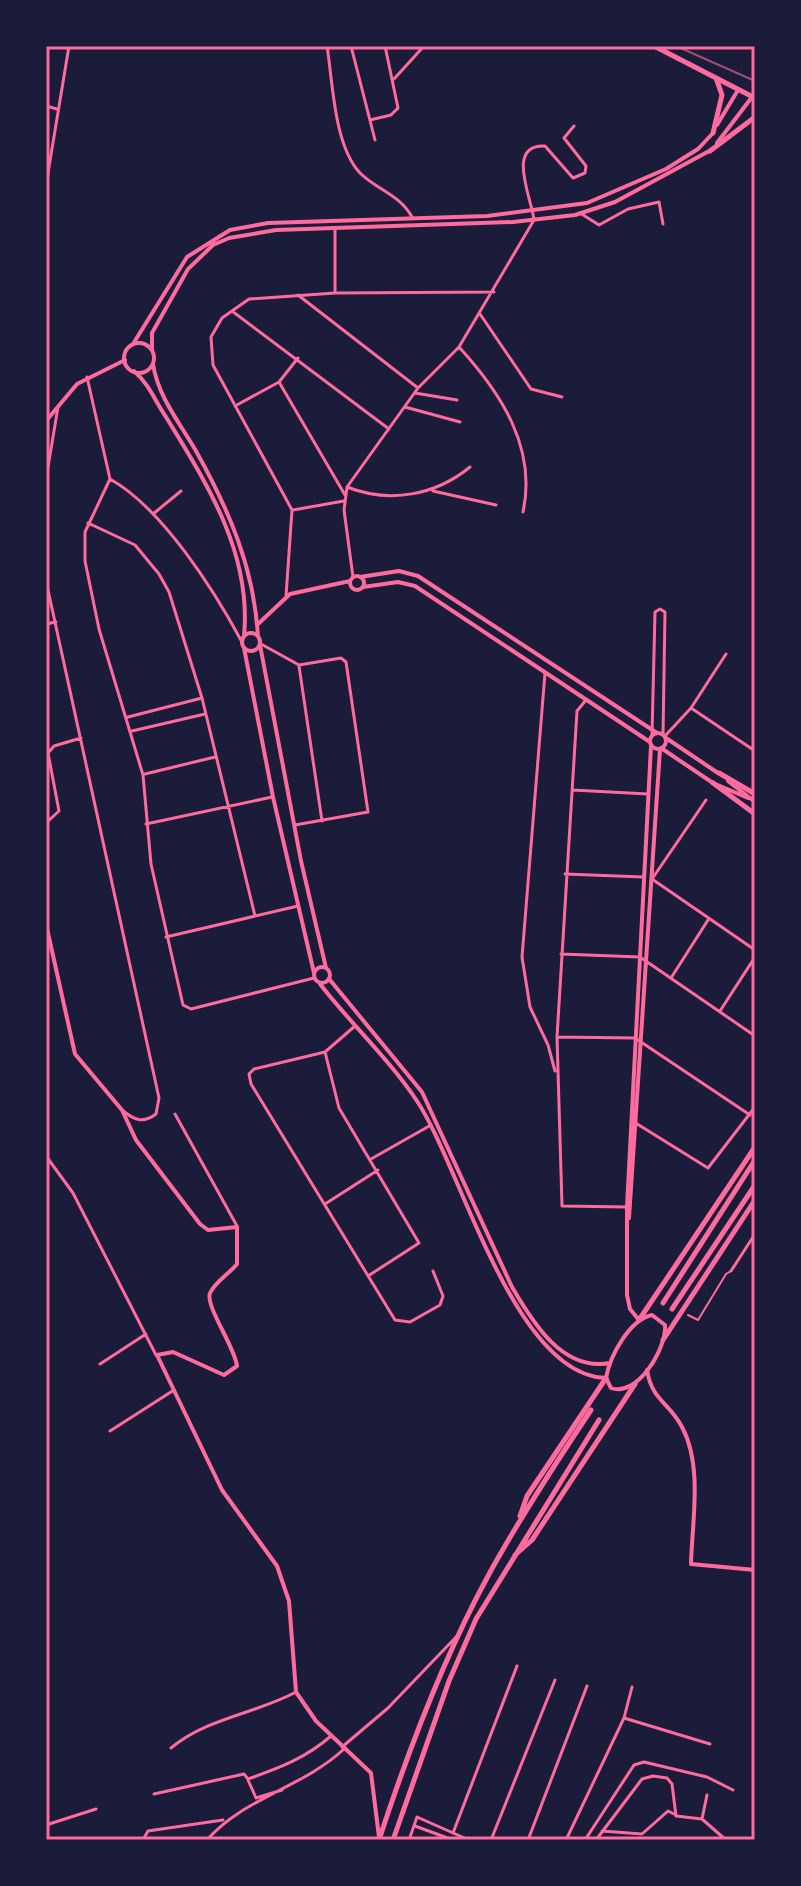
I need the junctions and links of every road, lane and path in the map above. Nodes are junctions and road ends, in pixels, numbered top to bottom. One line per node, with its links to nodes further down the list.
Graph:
1 (69, 46): 12 (street)
2 (327, 46): 23 (street)
3 (351, 46): 14 (street)
4 (385, 46): 8 (street)
5 (424, 46): 8 (street)
6 (654, 46): 7 (main road)
7 (716, 77): 9 (main road); 16 (main road)
8 (393, 80): 14 (street)
9 (738, 90): 10 (main road); 16 (main road)
10 (754, 95): 18 (main road)
11 (46, 106): 12 (street)
12 (57, 109): 19 (street)
13 (755, 117): 18 (main road)
14 (370, 120): 17 (street)
15 (574, 126): 20 (street)
16 (713, 133): 20 (main road)
17 (375, 140)
18 (710, 151): 21 (main road)
19 (46, 185)
20 (533, 212): 23 (main road); 24 (street)
21 (580, 213): 24 (main road); 25 (street)
22 (405, 217): 23 (main road); 26 (main road); 34 (main road)
23 (412, 217): 27 (main road)
24 (534, 220): 27 (main road); 29 (street)
25 (663, 224)
26 (405, 226): 27 (main road); 28 (main road)
27 (412, 226)
28 (335, 228): 30 (street); 36 (main road)
29 (494, 292): 30 (street); 33 (street)
30 (335, 293): 31 (street)
31 (298, 295): 32 (street); 43 (street)
32 (231, 310): 37 (street); 48 (street)
33 (480, 314): 35 (street); 45 (street)
34 (133, 344): 36 (main road); 38 (main road)
35 (459, 347): 43 (street); 63 (street)
36 (152, 350): 39 (main road)
37 (298, 358): 42 (street); 52 (street)
38 (125, 360): 40 (main road); 41 (main road)
39 (153, 364): 40 (main road); 73 (main road)
40 (134, 371): 74 (main road)
41 (87, 377): 47 (main road); 55 (street)
42 (279, 382): 48 (street); 59 (street)
43 (418, 388): 44 (street)
44 (415, 393): 46 (street); 49 (street)
45 (562, 397)
46 (457, 400)
47 (59, 403): 50 (main road); 53 (street)
48 (235, 406): 62 (street)
49 (405, 407): 51 (street); 52 (street)
50 (46, 421)
51 (460, 422)
52 (389, 429): 56 (street)
53 (48, 467)
54 (470, 467): 58 (street)
55 (110, 479): 64 (street); 65 (street)
56 (347, 487): 58 (street); 59 (street)
57 (181, 491): 64 (street)
58 (433, 491): 61 (street)
59 (345, 495): 60 (street)
60 (344, 501): 62 (street); 67 (street)
61 (496, 505)
62 (292, 510): 70 (street)
63 (523, 512)
64 (152, 515): 76 (street)
65 (88, 523): 82 (street); 86 (street)
66 (360, 577): 67 (main road); 69 (main road); 88 (main road)
67 (351, 579): 69 (main road); 70 (main road)
68 (46, 581): 71 (street)
69 (363, 587): 81 (main road)
70 (286, 596): 73 (main road)
71 (56, 622): 72 (street); 90 (street)
72 (46, 624)
73 (258, 624): 75 (main road)
74 (244, 636): 75 (main road); 76 (main road)
75 (258, 636): 77 (main road)
76 (242, 642): 78 (main road)
77 (260, 645): 78 (main road); 80 (street); 108 (main road)
78 (244, 648): 100 (main road)
79 (726, 654): 84 (street)
80 (299, 665): 105 (street); 105 (street)
81 (545, 672): 83 (main road); 134 (street)
82 (202, 698): 85 (street); 86 (street)
83 (587, 700): 91 (main road); 98 (street)
84 (691, 708): 89 (street); 92 (street)
85 (205, 714): 87 (street); 94 (street)
86 (127, 717): 87 (street)
87 (132, 731): 96 (street)
88 (654, 733): 89 (main road); 89 (street); 91 (main road)
89 (665, 736): 93 (main road); 95 (main road)
90 (81, 738): 106 (street); 136 (street)
91 (650, 744): 93 (main road); 99 (main road)
92 (755, 744)
93 (660, 748): 97 (main road); 111 (main road)
94 (215, 757): 96 (street); 103 (street)
95 (719, 773): 101 (main road)
96 (143, 775): 107 (street)
97 (713, 783): 101 (main road); 104 (main road)
98 (571, 790): 99 (street); 109 (street)
99 (648, 794): 110 (main road)
100 (273, 797): 103 (street); 112 (main road)
101 (754, 799)
102 (706, 800): 111 (street)
103 (229, 807): 107 (street); 113 (street)
104 (755, 814)
105 (322, 821): 108 (street)
106 (46, 823)
107 (146, 824): 116 (street)
108 (295, 825): 122 (main road)
109 (565, 874): 110 (street); 118 (street)
110 (643, 877): 119 (main road)
111 (652, 879): 114 (street); 121 (main road)
112 (298, 906): 113 (street); 123 (main road)
113 (255, 916): 116 (street)
114 (708, 920): 117 (street); 124 (street)
115 (46, 924): 136 (main road)
116 (166, 937): 123 (street)
117 (755, 950)
118 (561, 954): 119 (street); 130 (street)
119 (640, 957): 121 (street); 131 (main road)
120 (755, 957): 127 (street)
121 (647, 962): 124 (street); 132 (main road)
122 (326, 968): 123 (main road); 125 (main road)
123 (314, 976): 126 (main road)
124 (671, 978): 127 (street)
125 (330, 980): 126 (main road); 164 (main road)
126 (320, 984): 128 (main road)
127 (720, 1011): 129 (street)
128 (355, 1026): 133 (street); 141 (main road)
129 (755, 1036)
130 (557, 1037): 131 (street); 134 (street)
131 (635, 1038): 132 (street); 139 (main road)
132 (643, 1043): 138 (street); 140 (main road)
133 (325, 1052): 144 (street); 149 (street)
134 (556, 1074): 150 (street)
135 (755, 1107): 138 (street)
136 (122, 1110): 152 (main road)
137 (175, 1114): 152 (street)
138 (750, 1115): 140 (street)
139 (631, 1120): 140 (street); 150 (main road)
140 (637, 1124): 151 (main road)
141 (431, 1125): 144 (street); 167 (main road)
142 (755, 1147): 160 (main road)
143 (46, 1156): 161 (street)
144 (371, 1159): 146 (street)
145 (755, 1160): 157 (main road)
146 (378, 1170): 149 (street); 156 (street)
147 (755, 1185): 158 (main road)
148 (755, 1200): 162 (main road)
149 (325, 1204): 156 (street)
150 (627, 1207): 151 (main road)
151 (628, 1225): 160 (main road)
152 (237, 1227): 163 (main road)
153 (755, 1234): 155 (street)
154 (433, 1271): 156 (street)
155 (731, 1271): 159 (street)
156 (368, 1276)
157 (663, 1303)
158 (672, 1309)
159 (688, 1315)
160 (639, 1320): 162 (main road); 164 (main road)
161 (146, 1334): 163 (street); 165 (street)
162 (663, 1340): 166 (main road)
163 (157, 1355): 169 (main road)
164 (610, 1363): 167 (main road)
165 (100, 1364)
166 (647, 1368): 168 (main road); 175 (main road)
167 (606, 1378): 168 (main road); 173 (main road)
168 (635, 1384): 174 (main road)
169 (174, 1390): 172 (street); 181 (main road)
170 (591, 1410): 173 (main road)
171 (599, 1420): 174 (main road)
172 (110, 1431)
173 (519, 1523): 176 (main road)
174 (511, 1558): 204 (main road)
175 (755, 1570)
176 (460, 1633): 186 (street); 201 (main road)
177 (517, 1666): 200 (street)
178 (555, 1680): 208 (street)
179 (587, 1686): 209 (street)
180 (632, 1687): 182 (street)
181 (296, 1692): 183 (main road); 185 (street)
182 (624, 1718): 184 (street); 210 (street)
183 (331, 1736): 186 (main road); 187 (street)
184 (710, 1744)
185 (171, 1748)
186 (343, 1748): 188 (street); 201 (main road)
187 (248, 1779): 188 (street); 190 (street)
188 (297, 1784): 195 (street)
189 (733, 1790): 211 (street)
190 (154, 1794)
191 (707, 1795): 194 (street)
192 (96, 1809): 196 (street)
193 (676, 1816): 194 (street); 198 (street); 198 (street)
194 (702, 1819): 213 (street)
195 (224, 1820): 202 (street); 203 (street)
196 (46, 1825)
197 (415, 1826): 200 (street); 205 (street); 206 (street)
198 (602, 1831): 212 (street)
199 (755, 1832): 214 (street)
200 (453, 1833): 207 (street)
201 (379, 1839)
202 (143, 1840)
203 (207, 1840)
204 (393, 1840)
205 (409, 1840)
206 (453, 1840)
207 (469, 1840)
208 (491, 1840)
209 (528, 1840)
210 (566, 1840)
211 (585, 1840)
212 (596, 1840)
213 (726, 1840)
214 (754, 1840)

